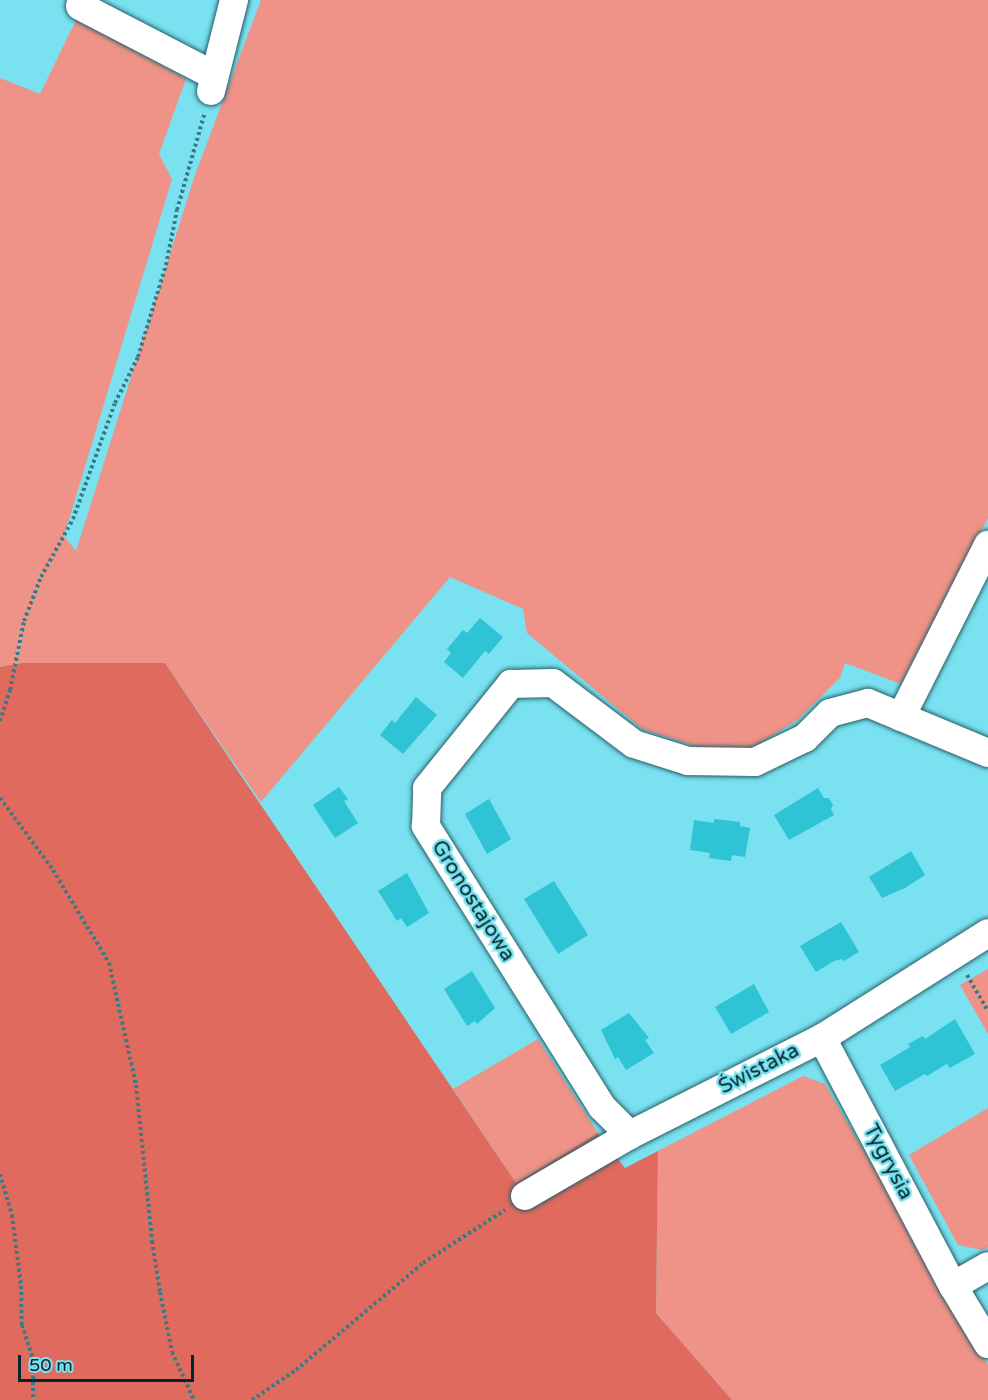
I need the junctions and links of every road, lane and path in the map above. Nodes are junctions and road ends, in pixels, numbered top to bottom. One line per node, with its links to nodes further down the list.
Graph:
1 (234, 0): 3 (street)
2 (80, 6): 3 (street)
3 (212, 83): 6 (path)
4 (988, 545): 5 (street)
5 (901, 717): 7 (street, Gronostajowa); 13 (street, Gronostajowa)
6 (0, 721)
7 (988, 753)
8 (0, 798): 20 (path)
9 (988, 933): 10 (street, Świstaka)
10 (955, 954): 11 (path); 12 (street, Świstaka)
11 (988, 1011)
12 (822, 1038): 13 (street, Świstaka); 17 (street, Tygrysia)
13 (630, 1135): 15 (street, Świstaka)
14 (0, 1174): 19 (path)
15 (525, 1196): 21 (path)
16 (988, 1266): 17 (street)
17 (953, 1286): 18 (street, Tygrysia)
18 (988, 1344)
19 (33, 1400)
20 (194, 1400)
21 (252, 1400)

